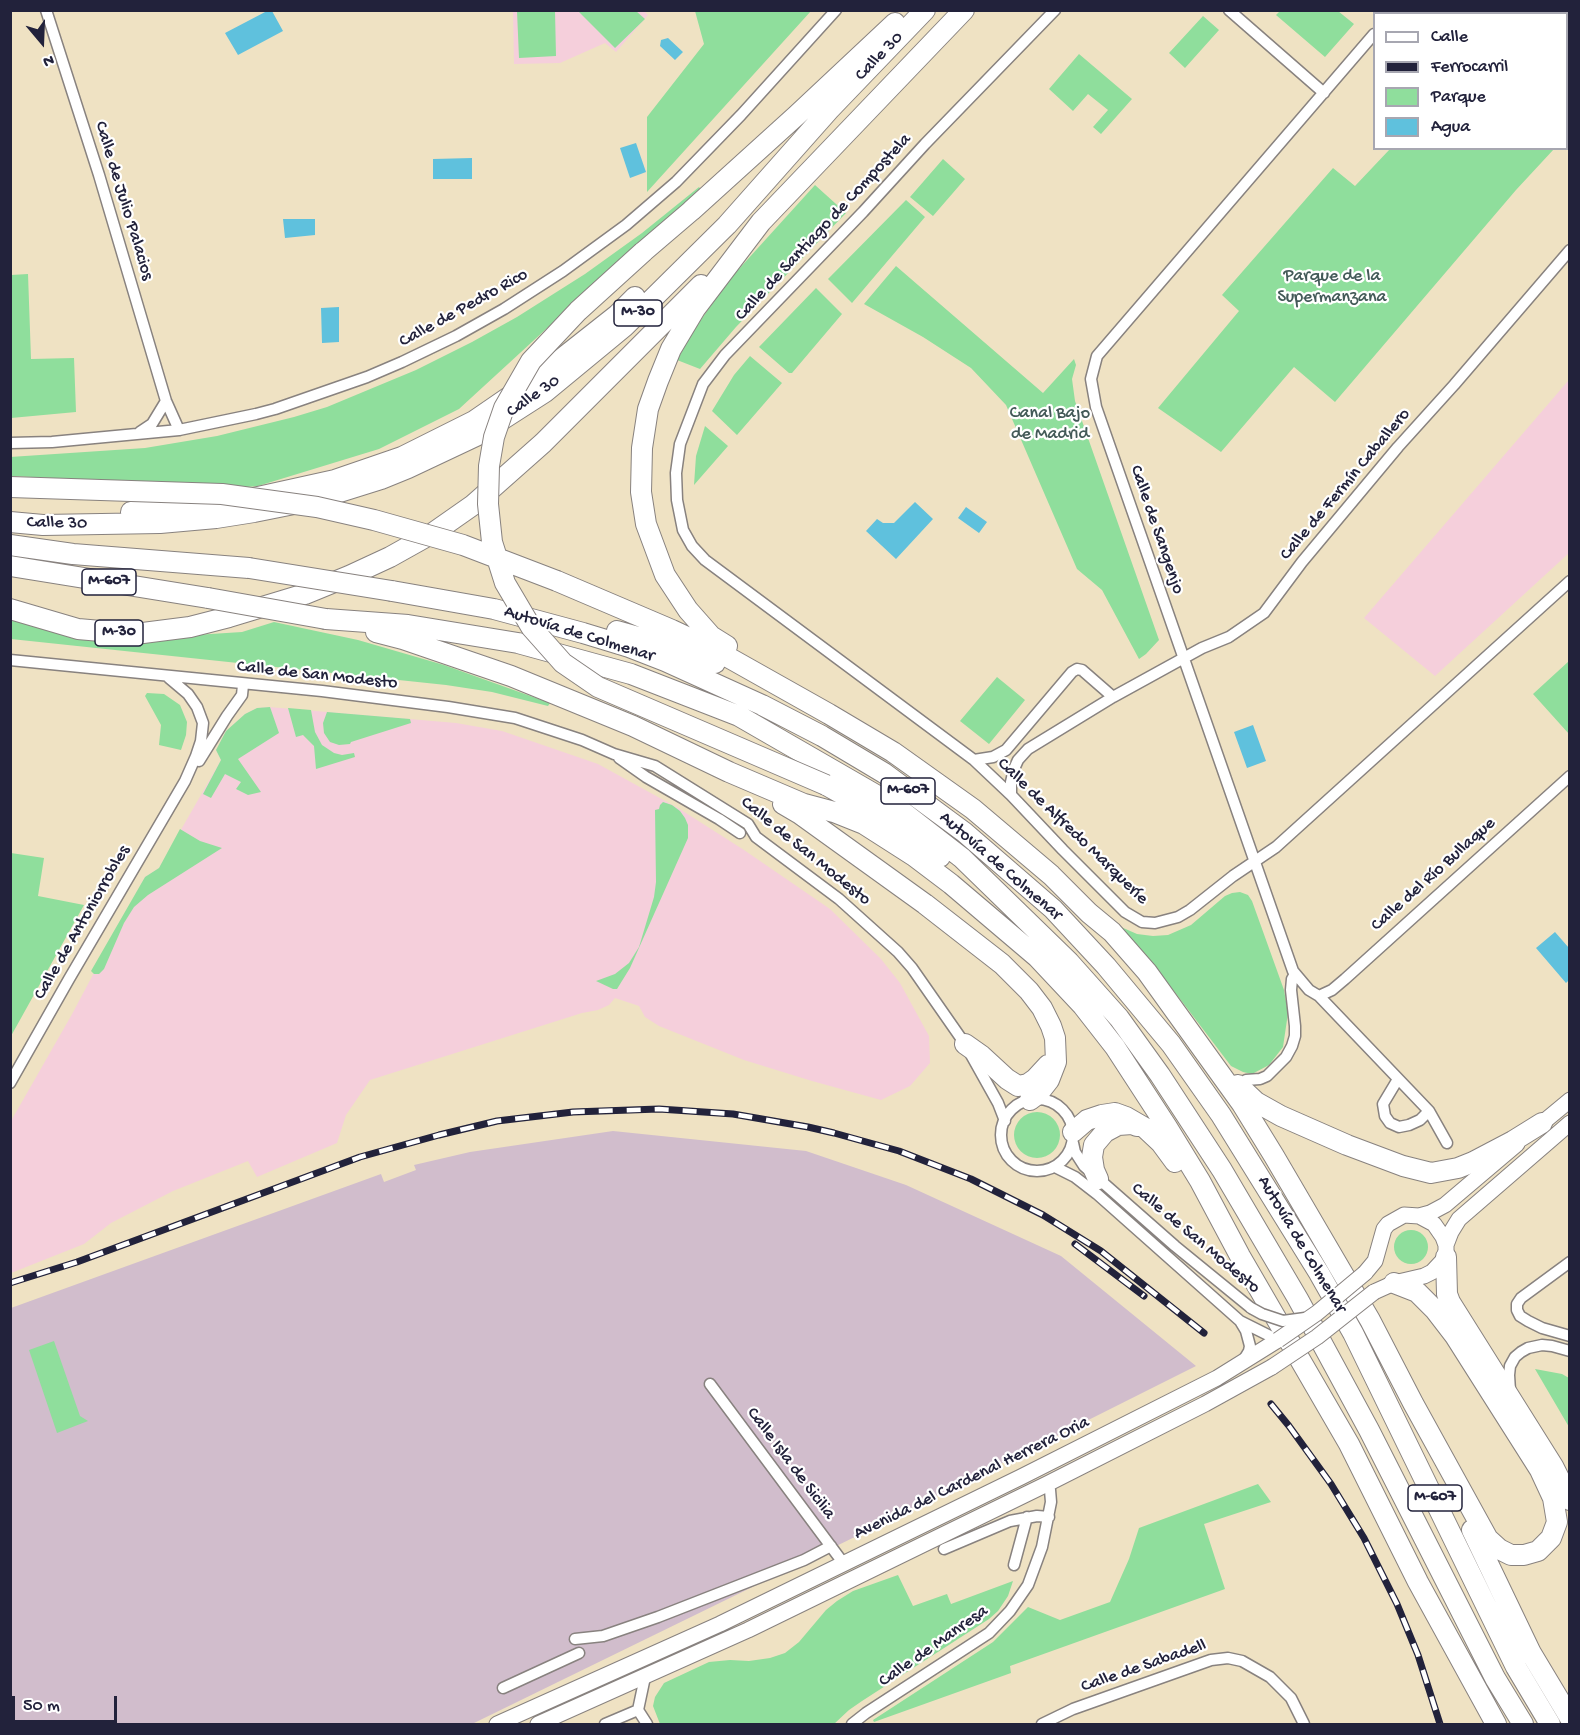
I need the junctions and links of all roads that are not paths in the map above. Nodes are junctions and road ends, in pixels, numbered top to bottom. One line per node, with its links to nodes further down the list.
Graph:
1 (46, 10): 13 (street, Calle de Julio Palacios)
2 (836, 10): 14 (street, Calle de Pedro Rico)
3 (908, 10): 43 (highway, bridge)
4 (925, 10): 10 (highway, Calle 30 / M-30)
5 (964, 10): 11 (highway, M-30)
6 (1055, 10): 18 (street, Calle de Santiago de Compostela)
7 (1229, 10): 9 (street)
8 (1373, 35): 9 (street, Calle de Sangenjo)
9 (1323, 93): 27 (street, Calle de Sangenjo)
10 (829, 110): 19 (highway); 20 (highway, Calle 30 / M-30)
11 (761, 222): 24 (highway, Calle 30 / M-30); 32 (highway)
12 (1569, 250): 27 (street, Calle de Fermín Caballero)
13 (166, 401): 14 (street, Calle de Julio Palacios); 15 (street)
14 (179, 430): 15 (street, Calle de Pedro Rico)
15 (136, 434): 16 (street, Calle de Pedro Rico)
16 (10, 443)
17 (10, 487): 32 (highway, bridge)
18 (677, 500): 36 (street, Calle de Alfredo Marqueríe)
19 (10, 514)
20 (10, 522)
21 (10, 545): 25 (highway, Autovía de Colmenar / M-607, bridge)
22 (10, 566): 26 (highway, Autovía de Colmenar / M-607, bridge)
23 (1569, 581): 42 (street, Calle de Alfredo Marqueríe)
24 (10, 609)
25 (494, 609): 32 (highway); 68 (highway, Autovía de Colmenar / M-607)
26 (326, 620): 37 (highway); 43 (highway, Autovía de Colmenar / M-607)
27 (1184, 658): 31 (street, Calle de Fermín Caballero); 42 (street, Calle de Sangenjo)
28 (10, 660): 29 (street, Calle de San Modesto)
29 (166, 676): 30 (street, Calle de San Modesto); 39 (street, Calle de Antoniorrobles)
30 (243, 684): 35 (street, Calle de San Modesto); 39 (street, Calle de Antoniorrobles)
31 (1113, 697): 33 (street); 34 (street, Calle de Fermín Caballero)
32 (830, 714): 44 (highway)
33 (1014, 740): 34 (street); 36 (street)
34 (1028, 749): 40 (street, Calle de Fermín Caballero)
35 (614, 754): 41 (street, Calle de San Modesto); 48 (street, Calle de San Modesto)
36 (974, 760): 40 (street, Calle de Alfredo Marqueríe)
37 (729, 772): 49 (highway); 66 (highway, M-607)
38 (1569, 776): 47 (street, Calle del Río Bullaque)
39 (185, 781): 52 (street, Calle de Antoniorrobles)
40 (1011, 795): 42 (street, Calle de Alfredo Marqueríe)
41 (740, 833)
42 (1255, 862): 46 (street, Calle de Sangenjo)
43 (1007, 901): 80 (highway, Autovía de Colmenar / M-607)
44 (1089, 913): 45 (highway); 68 (highway)
45 (1147, 972): 57 (highway); 79 (highway, M-607)
46 (1295, 974): 47 (street, Calle de Sangenjo); 51 (street)
47 (1319, 996): 50 (street, Calle de Sangenjo)
48 (965, 1044): 49 (highway); 54 (street, Calle de San Modesto); 56 (street, Calle de San Modesto)
49 (1056, 1049): 54 (highway)
50 (1398, 1079): 55 (street, Calle de Sangenjo); 55 (street)
51 (1245, 1080)
52 (10, 1083)
53 (1569, 1100): 57 (main road, Avenida del Cardenal Herrera Oria)
54 (1028, 1101): 56 (street); 60 (street)
55 (1429, 1111): 61 (street, Calle de Sangenjo)
56 (1005, 1121): 62 (street)
57 (1542, 1123): 64 (main road, Avenida del Cardenal Herrera Oria)
58 (1569, 1123): 65 (main road, Avenida del Cardenal Herrera Oria)
59 (1145, 1128): 60 (highway); 63 (highway); 66 (highway)
60 (1073, 1137): 62 (street); 63 (street, Calle de San Modesto)
61 (1447, 1143)
62 (1055, 1167): 71 (street, Calle de San Modesto)
63 (1098, 1179): 70 (street, Calle de San Modesto, bridge)
64 (1419, 1216): 65 (main road); 70 (main road, Avenida del Cardenal Herrera Oria, bridge)
65 (1446, 1251): 69 (main road, Avenida del Cardenal Herrera Oria); 78 (highway)
66 (1240, 1256): 91 (highway, M-607)
67 (1569, 1262): 72 (street)
68 (1319, 1272): 105 (highway, Autovía de Colmenar / M-607)
69 (1394, 1283): 73 (main road, Avenida del Cardenal Herrera Oria, bridge); 79 (highway)
70 (1317, 1313): 74 (main road, Avenida del Cardenal Herrera Oria, bridge)
71 (1240, 1321): 74 (street, Calle de San Modesto); 76 (street, Calle de San Modesto)
72 (1569, 1336)
73 (1317, 1337): 74 (street, Calle de San Modesto, bridge); 81 (main road, Avenida del Cardenal Herrera Oria, bridge)
74 (1278, 1340): 76 (main road, Avenida del Cardenal Herrera Oria)
75 (1569, 1351): 78 (street)
76 (1240, 1365): 87 (main road, Avenida del Cardenal Herrera Oria)
77 (710, 1384): 85 (street, Calle Isla de Sicilia)
78 (1511, 1398): 82 (highway)
79 (1413, 1403): 95 (highway, M-607)
80 (1369, 1430): 91 (highway); 104 (highway, Autovía de Colmenar / M-607)
81 (1047, 1484): 84 (street, Calle de Manresa); 92 (main road, Avenida del Cardenal Herrera Oria)
82 (1569, 1500)
83 (1027, 1517): 84 (street); 86 (street); 88 (street)
84 (1048, 1517): 100 (street, Calle de Manresa)
85 (831, 1546): 87 (street, Calle Isla de Sicilia); 89 (street)
86 (944, 1549)
87 (844, 1564): 96 (main road, Avenida del Cardenal Herrera Oria)
88 (1014, 1565)
89 (575, 1639)
90 (579, 1653): 93 (street)
91 (1456, 1654): 103 (highway, M-607)
92 (645, 1677): 94 (street); 97 (main road, Avenida del Cardenal Herrera Oria)
93 (503, 1688)
94 (638, 1710): 98 (street); 99 (street)
95 (1569, 1718)
96 (497, 1725)
97 (538, 1725)
98 (605, 1725)
99 (647, 1725)
100 (852, 1725)
101 (1042, 1725): 102 (street, Calle de Sabadell)
102 (1304, 1725)
103 (1496, 1725)
104 (1523, 1725)
105 (1550, 1725)

